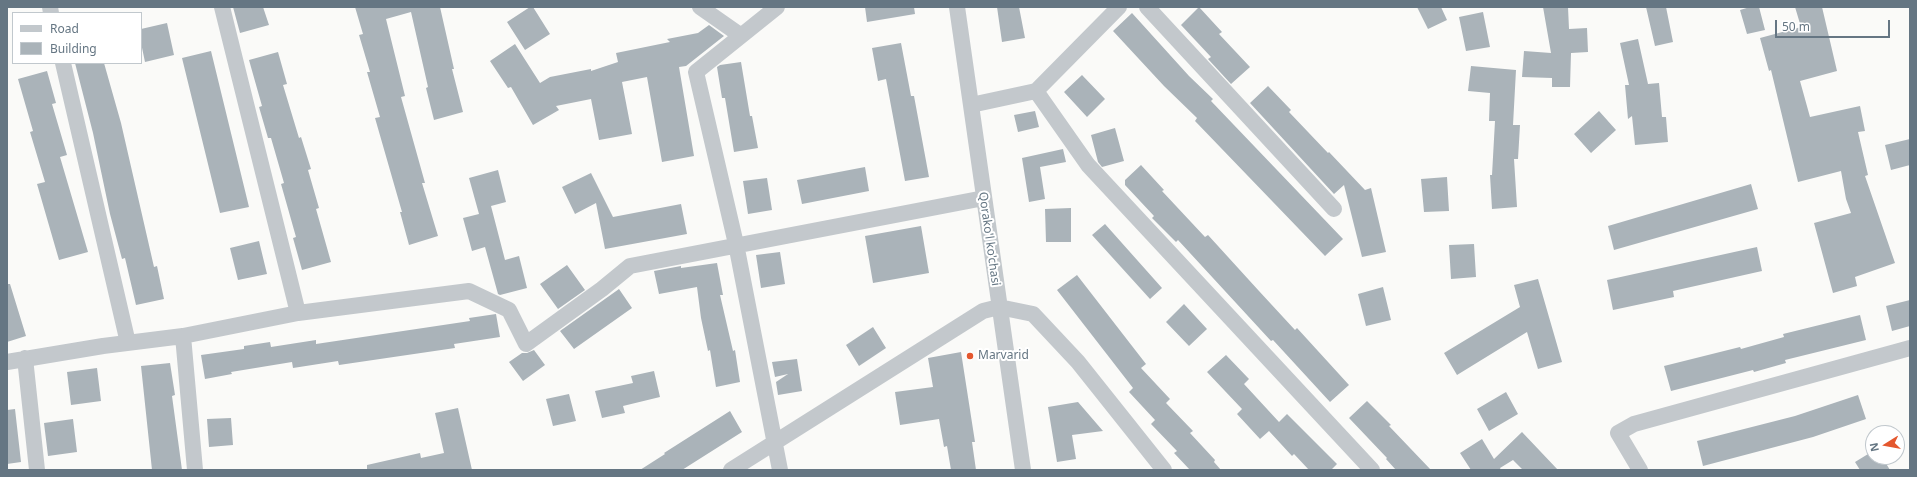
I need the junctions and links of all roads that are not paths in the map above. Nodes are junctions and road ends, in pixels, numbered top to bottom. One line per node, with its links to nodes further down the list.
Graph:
1 (222, 7): 15 (street)
2 (700, 7): 7 (street)
3 (777, 7): 7 (street)
4 (957, 7): 10 (street, Qorako'l ko'chasi)
5 (1119, 7): 9 (street)
6 (1147, 7): 12 (street)
7 (740, 35): 13 (street)
8 (63, 64): 17 (street)
9 (1036, 91): 10 (street); 28 (street)
10 (971, 105): 11 (street, Qorako'l ko'chasi)
11 (984, 198): 13 (street); 14 (street, Qorako'l ko'chasi)
12 (1334, 209)
13 (736, 244): 15 (street); 21 (street)
14 (999, 307): 21 (street); 26 (street, Qorako'l ko'chasi); 27 (street)
15 (298, 313): 16 (street)
16 (184, 336): 17 (street); 23 (street)
17 (128, 342): 19 (street)
18 (1910, 348): 29 (street)
19 (26, 358): 20 (street); 22 (street)
20 (7, 362)
21 (775, 441): 24 (street); 25 (street)
22 (37, 470)
23 (195, 470)
24 (731, 470)
25 (780, 470)
26 (1023, 470)
27 (1164, 470)
28 (1372, 470)
29 (1640, 470)

